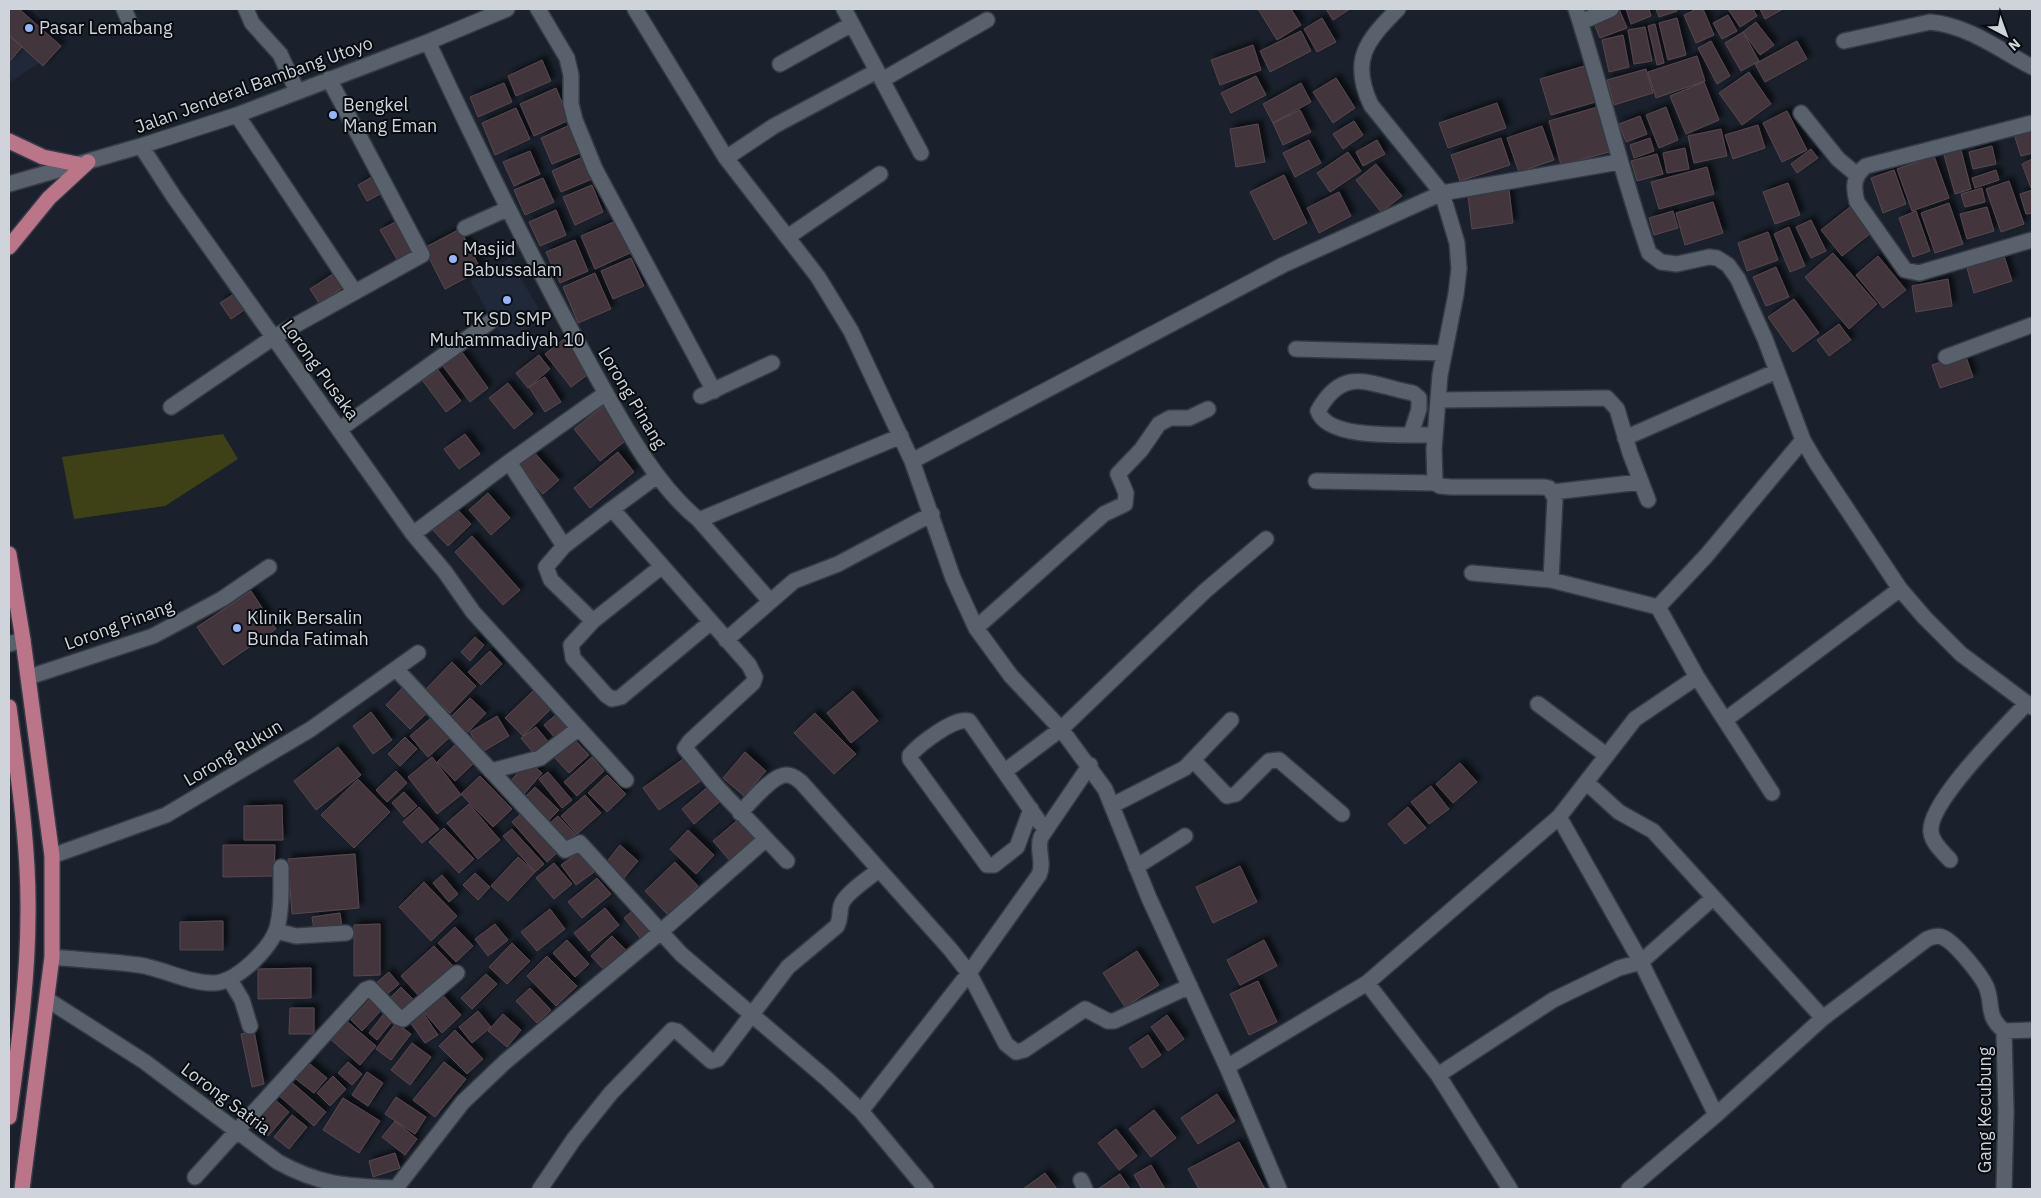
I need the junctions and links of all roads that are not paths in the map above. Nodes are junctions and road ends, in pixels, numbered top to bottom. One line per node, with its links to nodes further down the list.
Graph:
1 (246, 9): 17 (street)
2 (507, 9): 12 (street, Jalan Jenderal Bambang Utoyo)
3 (538, 9): 43 (street)
4 (635, 9): 24 (street)
5 (844, 9): 10 (street)
6 (1398, 9): 30 (street)
7 (1612, 9): 8 (street)
8 (1578, 16): 25 (street)
9 (987, 20): 15 (street)
10 (852, 24): 13 (street); 15 (street)
11 (1844, 41): 14 (street)
12 (428, 42): 16 (street, Jalan Jenderal Bambang Utoyo); 31 (street, Lorong Pinang)
13 (780, 64)
14 (2032, 66)
15 (879, 75): 23 (street); 24 (street)
16 (329, 79): 17 (street, Jalan Jenderal Bambang Utoyo); 36 (street)
17 (298, 91): 19 (street, Jalan Jenderal Bambang Utoyo)
18 (1801, 113): 28 (street)
19 (237, 115): 22 (street, Jalan Jenderal Bambang Utoyo); 36 (street)
20 (2032, 123): 28 (street)
21 (9, 141): 26 (highway)
22 (141, 146): 26 (street, Jalan Jenderal Bambang Utoyo); 39 (street, Lorong Pusaka)
23 (921, 153)
24 (726, 158): 33 (street)
25 (1619, 162): 30 (street); 44 (street)
26 (82, 163): 29 (street, Jalan Jenderal Bambang Utoyo); 35 (highway)
27 (880, 174): 33 (street)
28 (1857, 175): 34 (street)
29 (9, 184)
30 (1442, 193): 41 (street); 55 (street)
31 (507, 209): 32 (street); 45 (street, Lorong Pinang)
32 (465, 228)
33 (789, 236): 52 (street)
34 (2032, 240)
35 (9, 247)
36 (354, 292): 39 (street)
37 (490, 322): 49 (street)
38 (2032, 325): 42 (street)
39 (274, 337): 47 (street); 49 (street, Lorong Pusaka)
40 (1296, 349): 41 (street)
41 (1444, 353): 46 (street)
42 (1946, 357)
43 (772, 363)
44 (1777, 371): 53 (street); 54 (street)
45 (606, 393): 56 (street); 57 (street, Lorong Pinang)
46 (1438, 400): 51 (street); 53 (street)
47 (171, 407)
48 (1208, 409): 79 (street)
49 (340, 429): 66 (street, Lorong Pusaka)
50 (1411, 434): 50 (street); 51 (street)
51 (1435, 435): 60 (street)
52 (900, 436): 55 (street); 65 (street)
53 (1625, 438): 59 (street)
54 (1803, 440): 74 (street); 76 (street)
55 (912, 461): 64 (street)
56 (509, 462): 66 (street); 68 (street)
57 (658, 476): 63 (street); 65 (street, Lorong Pinang)
58 (1316, 481): 60 (street)
59 (1640, 482): 61 (street); 62 (street)
60 (1435, 483): 61 (street)
61 (1552, 492): 73 (street)
62 (1648, 500)
63 (612, 509): 68 (street); 71 (street)
64 (932, 514): 75 (street); 79 (street)
65 (699, 520): 75 (street, Lorong Pinang)
66 (413, 534): 91 (street, Lorong Pusaka)
67 (1266, 539): 92 (street)
68 (564, 546): 77 (street)
69 (9, 554): 81 (highway)
70 (269, 567): 84 (street, Lorong Pinang)
71 (661, 567): 77 (street); 78 (street)
72 (1472, 573): 73 (street)
73 (1551, 580): 76 (street)
74 (1900, 589): 87 (street); 90 (street)
75 (770, 601): 80 (street)
76 (1658, 607): 85 (street)
77 (593, 621): 78 (street)
78 (711, 622): 80 (street)
79 (976, 628): 92 (street)
80 (726, 640): 103 (street)
81 (16, 642): 84 (highway)
82 (418, 653): 83 (street, Lorong Rukun)
83 (396, 670): 96 (street); 109 (street, Lorong Rukun)
84 (28, 677): 109 (highway)
85 (1697, 678): 90 (street); 93 (street)
86 (1538, 704): 93 (street)
87 (2030, 705): 111 (street)
88 (9, 707): 136 (highway)
89 (1231, 720): 94 (street)
90 (1725, 720): 100 (street)
91 (579, 728): 96 (street); 98 (street)
92 (1061, 729): 95 (street); 97 (street)
93 (1606, 755): 99 (street)
94 (1194, 761): 101 (street); 104 (street)
95 (1090, 765): 101 (street); 122 (street)
96 (491, 770): 117 (street)
97 (1005, 771): 102 (street); 102 (street)
98 (626, 780)
99 (1586, 782): 105 (street); 115 (street)
100 (1772, 793)
101 (1113, 805): 113 (street)
102 (1030, 809): 106 (street)
103 (740, 812): 108 (street); 114 (street)
104 (1342, 814)
105 (1559, 818): 120 (street); 124 (street)
106 (1040, 823)
107 (1185, 836): 113 (street)
108 (766, 839): 110 (street); 117 (street)
109 (52, 856): 119 (highway)
110 (787, 860)
111 (1950, 860)
112 (281, 867): 116 (street)
113 (1136, 867): 125 (street)
114 (879, 870): 122 (street); 127 (street)
115 (1713, 898): 120 (street); 128 (street)
116 (276, 930): 118 (street); 123 (street)
117 (661, 932): 127 (street); 141 (street)
118 (346, 933)
119 (52, 957): 123 (street); 126 (highway)
120 (1641, 962): 133 (street); 135 (street)
121 (457, 973): 137 (street)
122 (969, 973): 125 (street); 134 (street)
123 (230, 980): 129 (street)
124 (1367, 983): 132 (street); 133 (street)
125 (1190, 986): 132 (street)
126 (48, 1000): 137 (street, Lorong Satria); 140 (highway)
127 (752, 1013): 134 (street); 142 (street)
128 (1823, 1018): 131 (street); 135 (street)
129 (250, 1026)
130 (2032, 1030): 131 (street)
131 (2004, 1031): 146 (street, Gang Kecubung)
132 (1227, 1067): 143 (street)
133 (1438, 1075): 144 (street)
134 (860, 1111): 139 (street)
135 (1716, 1116): 145 (street)
136 (9, 1117)
137 (237, 1129): 138 (street); 141 (street, Lorong Satria)
138 (195, 1177)
139 (924, 1188)
140 (22, 1189)
141 (397, 1189)
142 (540, 1189)
143 (1279, 1189)
144 (1510, 1189)
145 (1629, 1189)
146 (2004, 1189)

